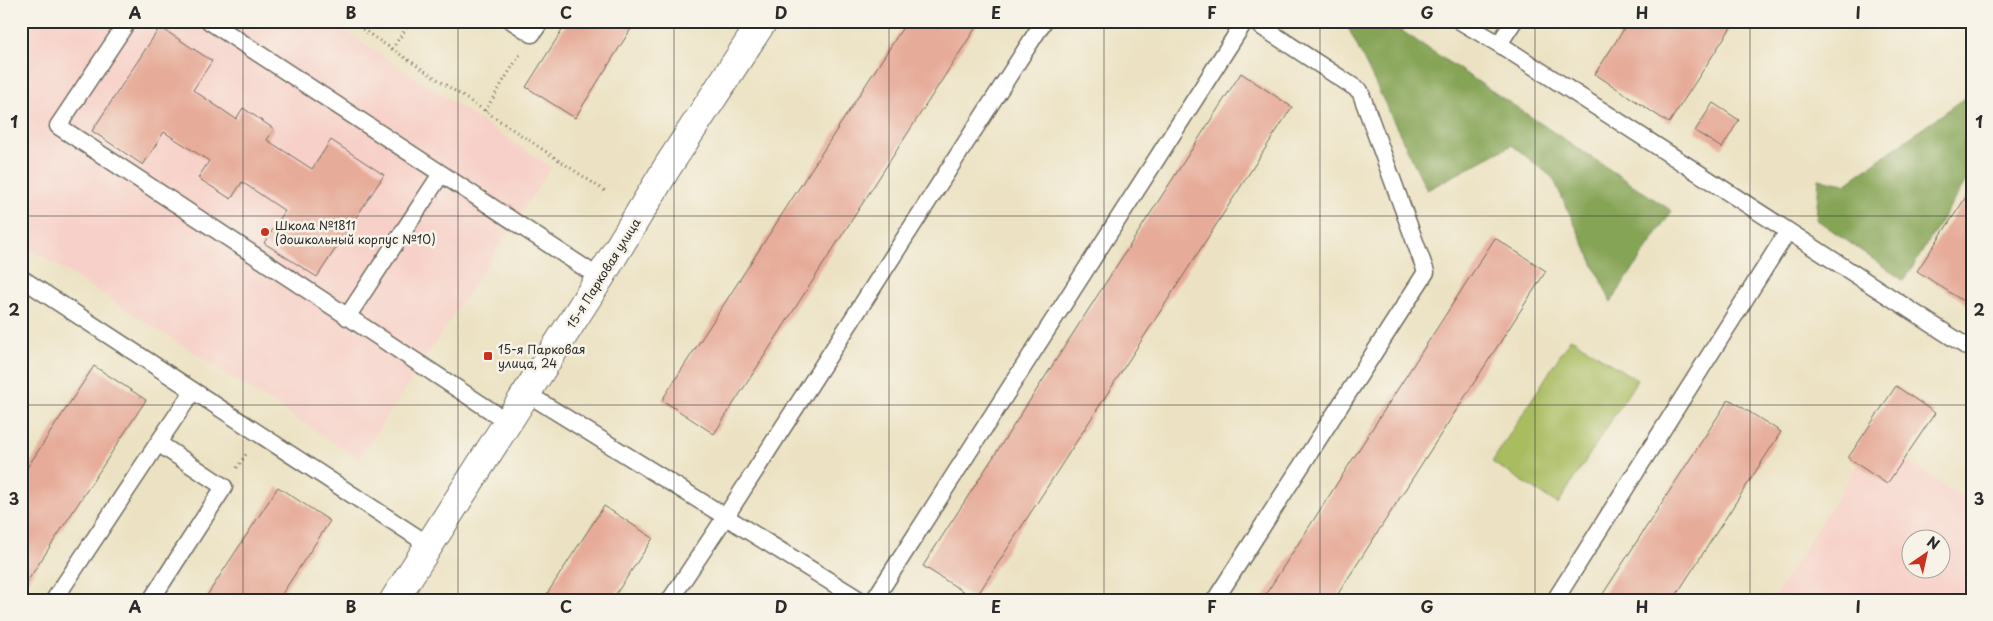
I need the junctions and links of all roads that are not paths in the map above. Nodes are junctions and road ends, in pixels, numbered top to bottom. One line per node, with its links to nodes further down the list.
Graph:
1 (128, 21): 16 (lane)
2 (209, 21): 12 (lane)
3 (512, 21): 10 (lane)
4 (763, 21): 15 (street, 15-я Парковая улица)
5 (1044, 21): 22 (lane)
6 (1245, 21): 29 (lane)
7 (1253, 21): 30 (lane)
8 (1460, 21): 11 (lane)
9 (1514, 21): 11 (lane)
10 (536, 28)
11 (1499, 44): 13 (lane)
12 (441, 174): 15 (lane); 16 (lane)
13 (1788, 232): 17 (lane); 31 (lane)
14 (21, 278): 18 (lane)
15 (600, 278): 19 (street, 15-я Парковая улица)
16 (347, 317): 20 (lane)
17 (1972, 350)
18 (193, 391): 21 (lane); 23 (lane)
19 (526, 393): 20 (street, 15-я Парковая улица); 22 (lane)
20 (508, 422): 23 (street, 15-я Парковая улица)
21 (158, 443): 24 (lane); 25 (lane)
22 (726, 516): 27 (lane); 28 (lane)
23 (429, 545): 26 (street, 15-я Парковая улица)
24 (54, 600)
25 (151, 600)
26 (394, 600)
27 (670, 600)
28 (860, 600)
29 (874, 600)
30 (1215, 600)
31 (1555, 600)

